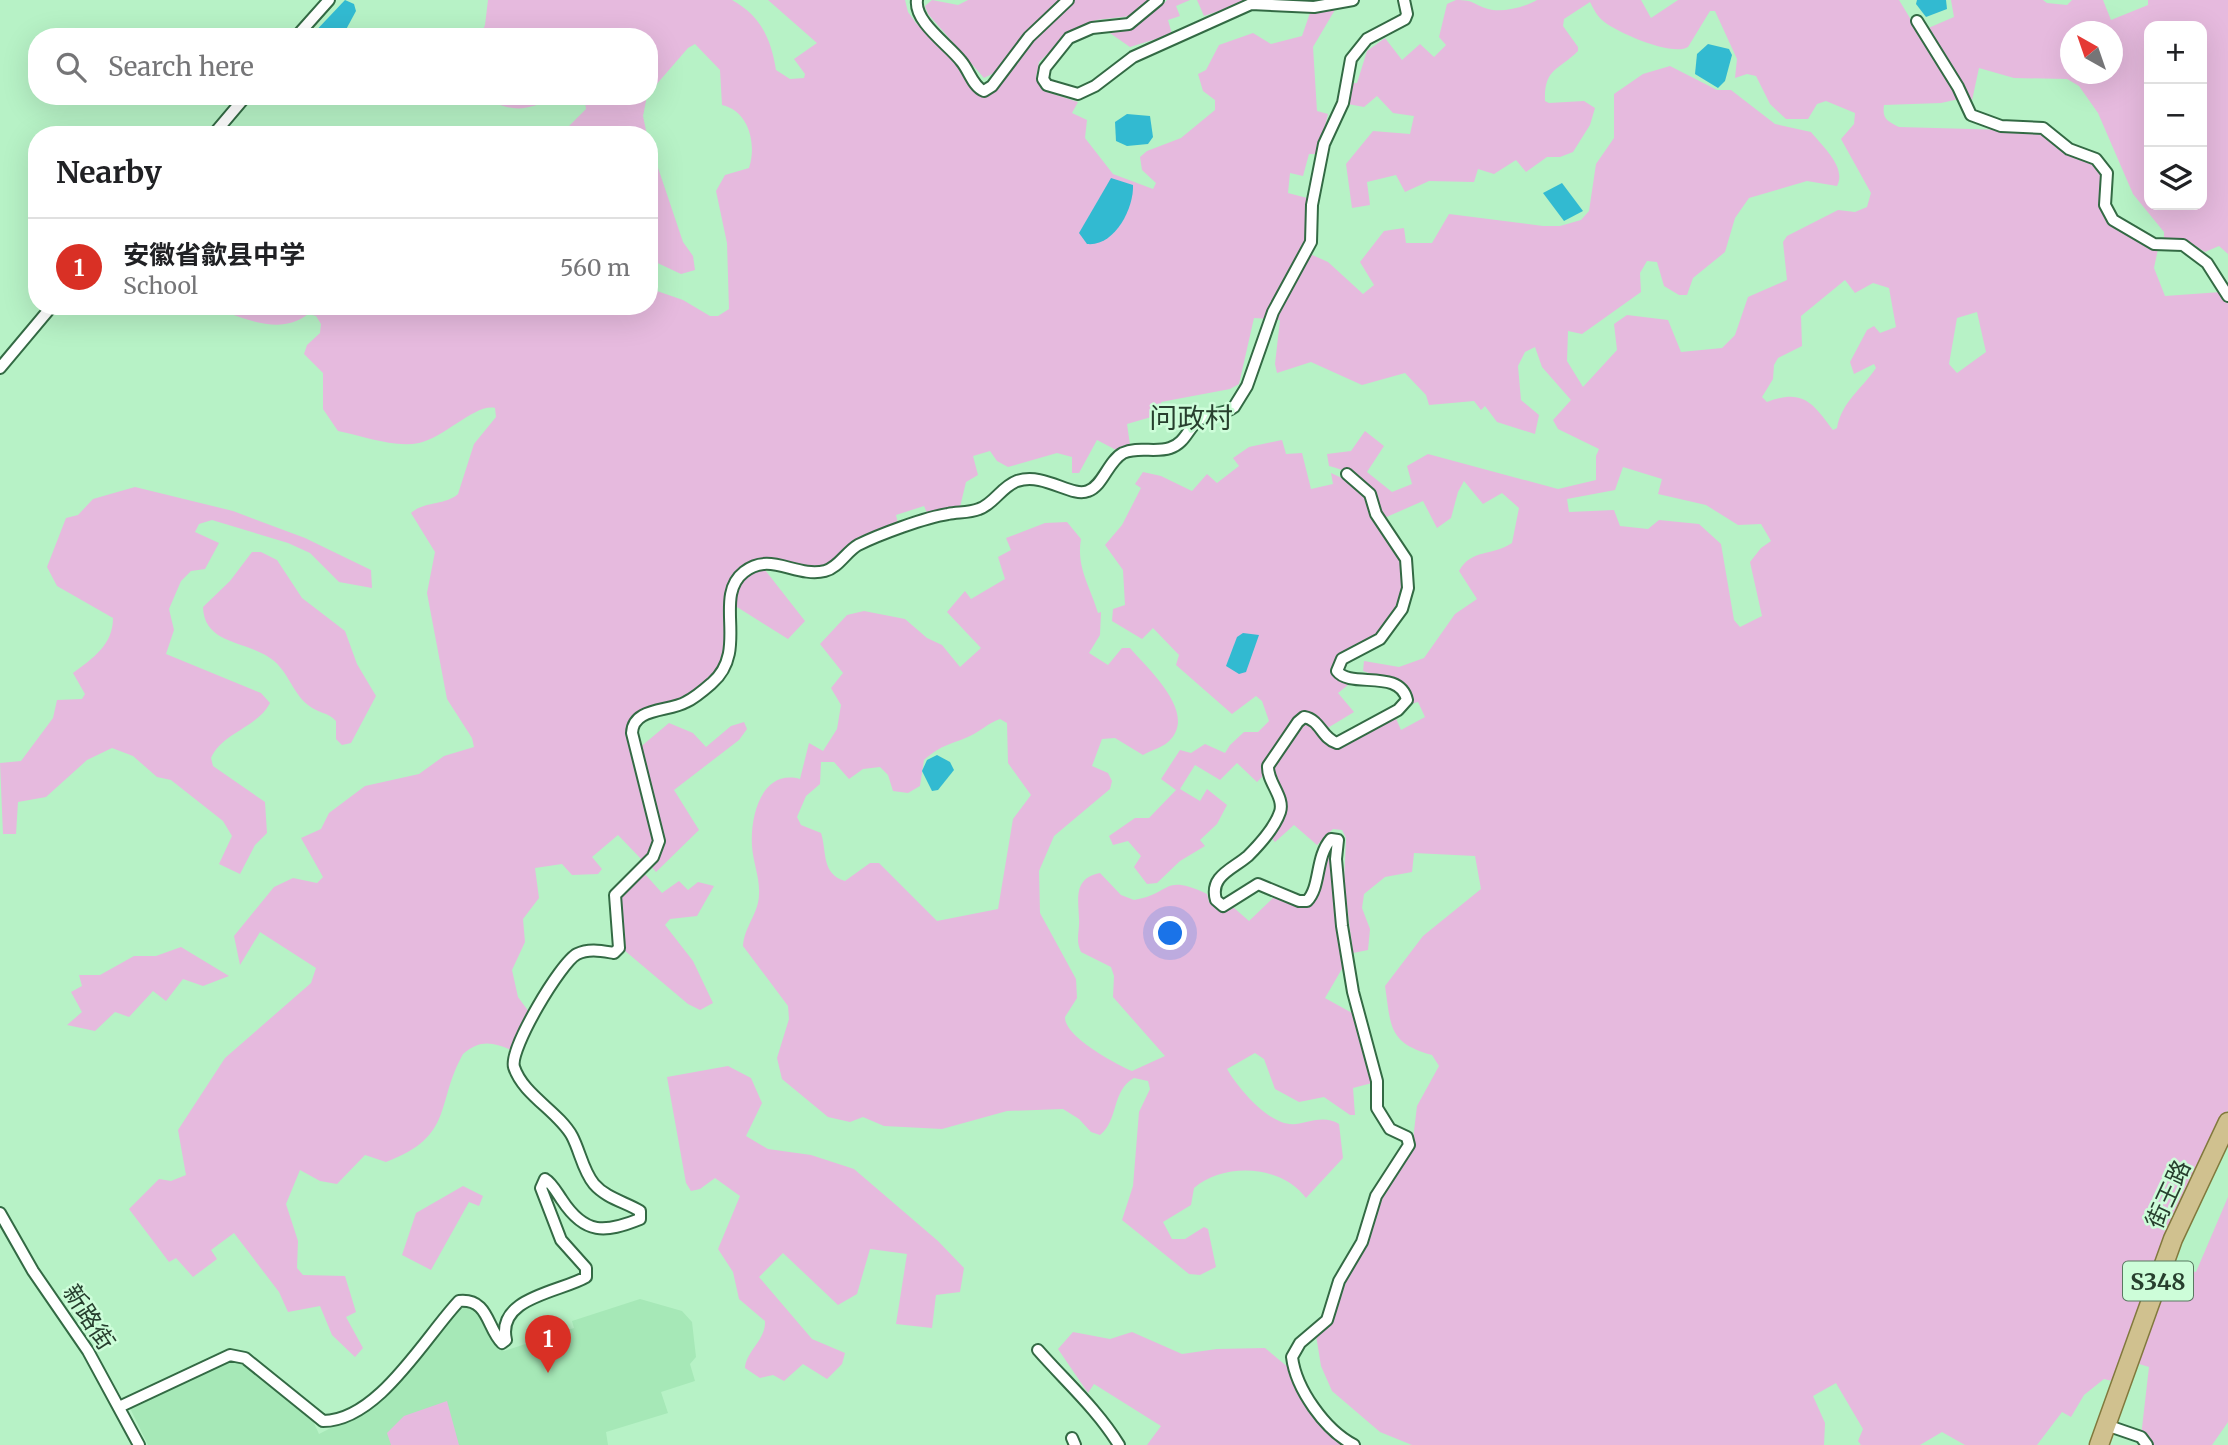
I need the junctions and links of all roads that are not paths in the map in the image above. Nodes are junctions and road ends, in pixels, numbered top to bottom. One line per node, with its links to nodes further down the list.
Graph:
1 (328, 0): 8 (street)
2 (917, 0): 3 (street)
3 (1068, 0)
4 (1158, 0): 5 (street)
5 (1353, 0)
6 (1404, 0): 18 (street)
7 (1917, 21): 11 (street)
8 (304, 28)
9 (238, 105): 10 (street)
10 (221, 126)
11 (2228, 296)
12 (44, 315): 13 (street)
13 (0, 368)
14 (1347, 474): 22 (street)
15 (2228, 1122): 19 (main road, 街王路 / S348)
16 (0, 1213): 18 (street, 新路街)
17 (1038, 1350): 21 (street)
18 (119, 1407): 20 (street, 新路街)
19 (2109, 1426): 23 (main road, 街王路 / S348); 24 (street)
20 (139, 1445)
21 (1119, 1445)
22 (1354, 1445)
23 (2099, 1445)
24 (2147, 1445)

